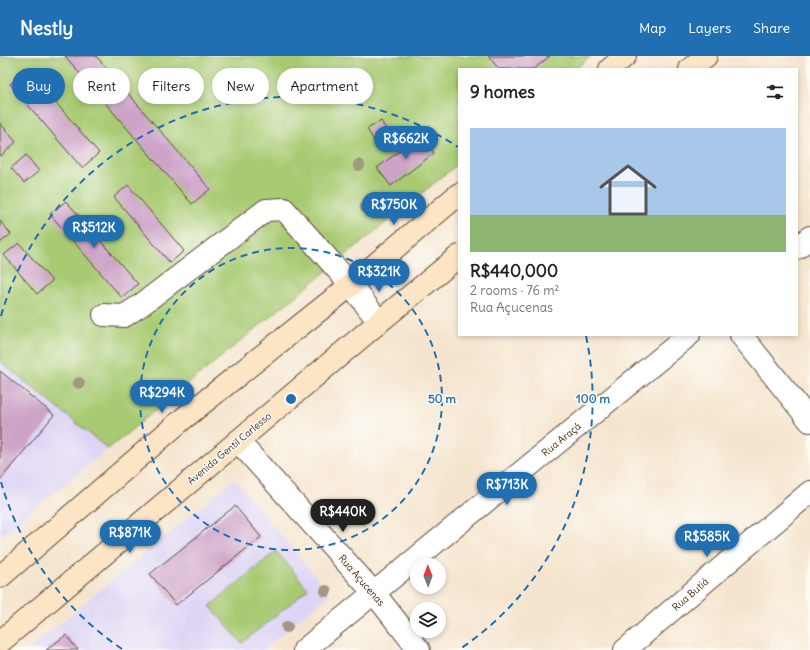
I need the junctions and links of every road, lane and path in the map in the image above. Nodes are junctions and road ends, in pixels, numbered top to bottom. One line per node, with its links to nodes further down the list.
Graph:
1 (625, 56): 3 (street)
2 (706, 56): 4 (street)
3 (611, 68)
4 (691, 68)
5 (458, 195): 9 (street)
6 (810, 237): 7 (street)
7 (798, 247)
8 (458, 257): 11 (street, Avenida Gentil Carlesso)
9 (351, 285): 10 (street); 11 (street); 17 (street)
10 (104, 315)
11 (379, 322): 15 (street, Avenida Gentil Carlesso)
12 (688, 336): 18 (street, Rua Araçá)
13 (742, 336): 14 (street)
14 (810, 421)
15 (238, 441): 18 (street, Rua Açucenas); 19 (street, Avenida Gentil Carlesso)
16 (810, 492): 22 (street, Rua Butiá)
17 (0, 577)
18 (374, 593): 20 (street, Rua Araçá); 21 (street, Rua Açucenas)
19 (0, 642)
20 (304, 650)
21 (419, 650)
22 (625, 650)

